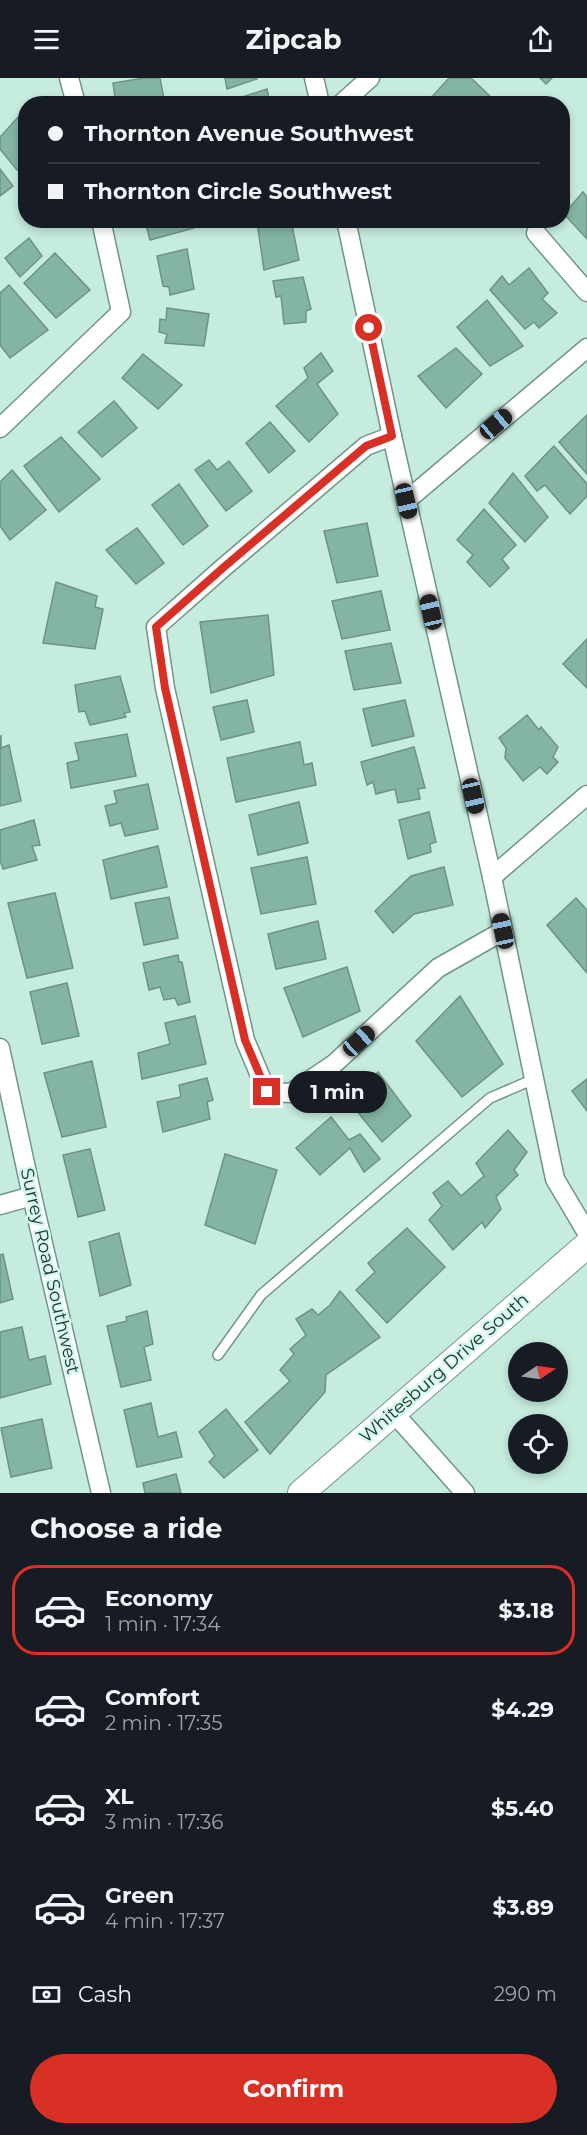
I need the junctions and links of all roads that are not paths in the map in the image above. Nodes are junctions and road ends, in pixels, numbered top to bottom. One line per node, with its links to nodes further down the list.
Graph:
1 (69, 78): 4 (street)
2 (314, 78): 5 (street)
3 (370, 78): 6 (street)
4 (74, 96)
5 (318, 96)
6 (350, 96)
7 (103, 228): 12 (street)
8 (348, 228): 13 (street)
9 (536, 233): 10 (street)
10 (587, 292)
11 (587, 348): 14 (street)
12 (0, 428)
13 (392, 436): 14 (street); 17 (street)
14 (406, 501): 16 (street)
15 (587, 795): 16 (street)
16 (492, 877): 17 (street)
17 (503, 931): 19 (street)
18 (0, 1048): 20 (street, Surrey Road Southwest)
19 (534, 1080): 22 (street); 24 (lane)
20 (32, 1196): 21 (street); 26 (street, Surrey Road Southwest)
21 (0, 1204)
22 (587, 1233)
23 (587, 1245): 25 (main road, Whitesburg Drive South)
24 (218, 1355)
25 (393, 1412): 27 (main road, Whitesburg Drive South); 28 (street)
26 (101, 1493)
27 (301, 1493)
28 (465, 1493)

